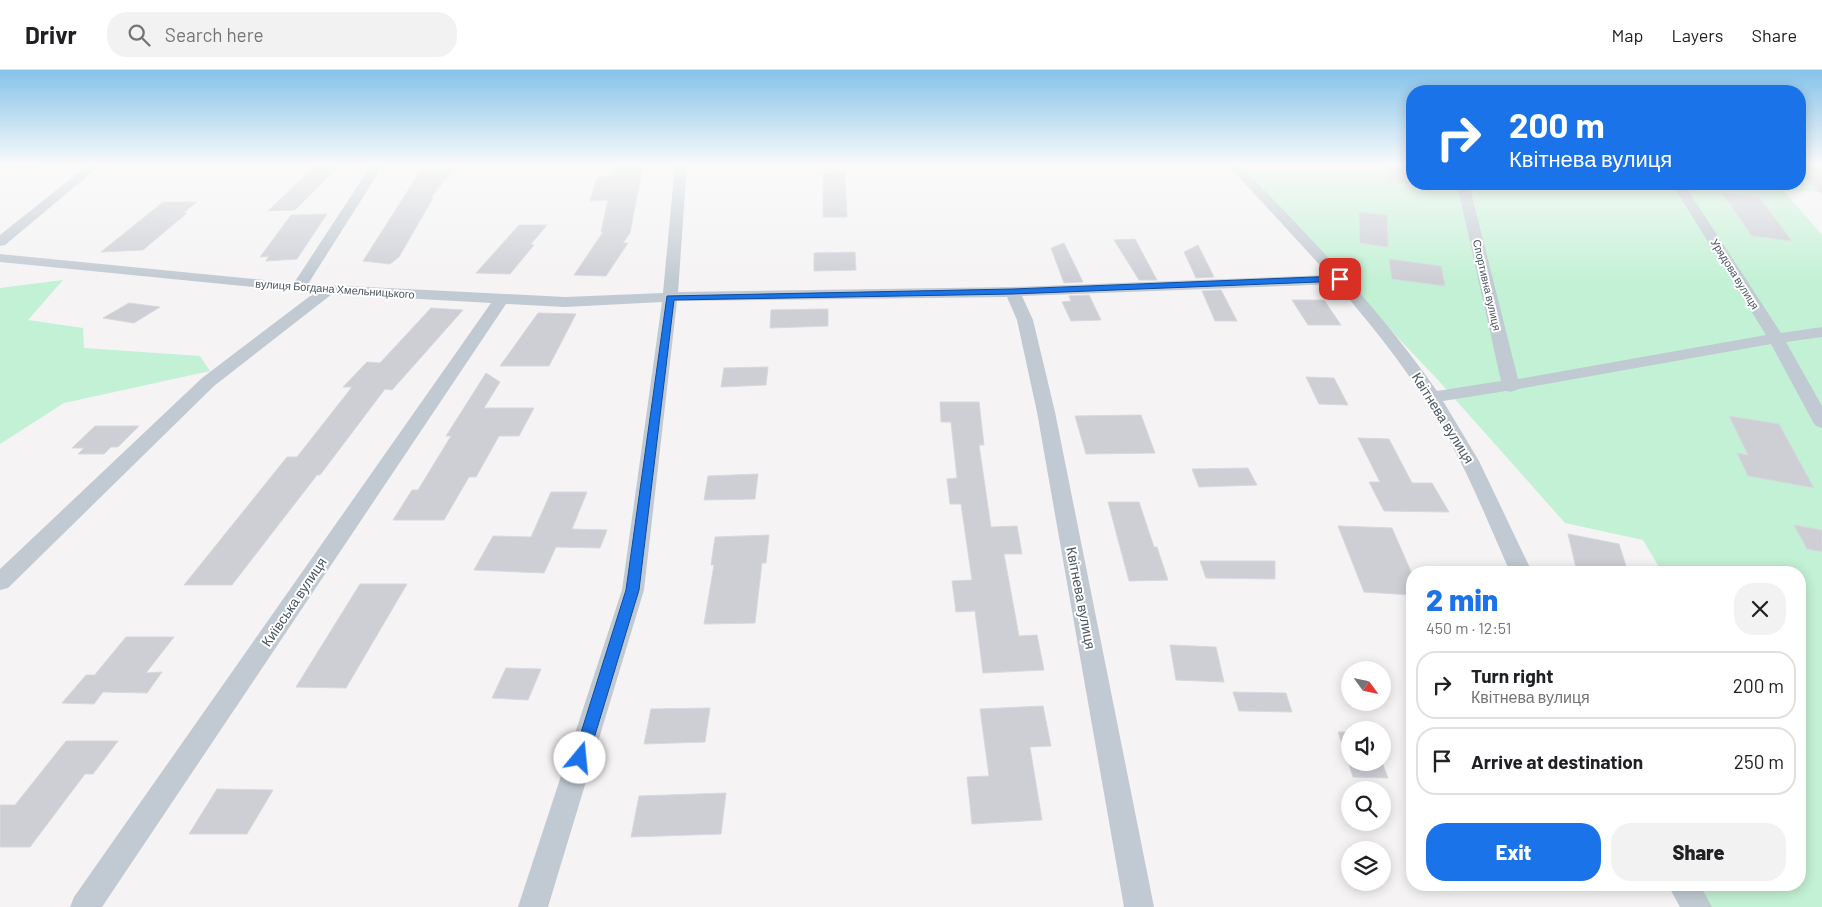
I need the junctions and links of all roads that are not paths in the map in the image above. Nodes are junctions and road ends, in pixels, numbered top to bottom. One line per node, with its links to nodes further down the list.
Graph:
1 (48, 203): 7 (street)
2 (353, 203): 10 (street)
3 (678, 203): 13 (street)
4 (1269, 203): 9 (street, Квітнева вулиця)
5 (1468, 203): 17 (street, Спортивна вулиця)
6 (1690, 203): 16 (street, Урядова вулиця)
7 (0, 242)
8 (0, 258): 10 (street, вулиця Богдана Хмельницького)
9 (1340, 279): 12 (street); 18 (street, Квітнева вулиця)
10 (298, 288): 11 (street, вулиця Богдана Хмельницького)
11 (328, 290): 14 (street, вулиця Богдана Хмельницького); 21 (street)
12 (1013, 292): 13 (street); 25 (street, Квітнева вулиця)
13 (670, 297): 14 (street, вулиця Богдана Хмельницького); 24 (street)
14 (502, 298): 23 (street, Київська вулиця)
15 (1822, 332): 16 (street)
16 (1776, 338): 17 (street); 19 (street, Урядова вулиця)
17 (1511, 387): 18 (street)
18 (1433, 397): 20 (street, Квітнева вулиця)
19 (1822, 422)
20 (1518, 566)
21 (0, 582)
22 (1687, 891): 26 (street)
23 (85, 907)
24 (533, 907)
25 (1139, 907)
26 (1697, 907)

